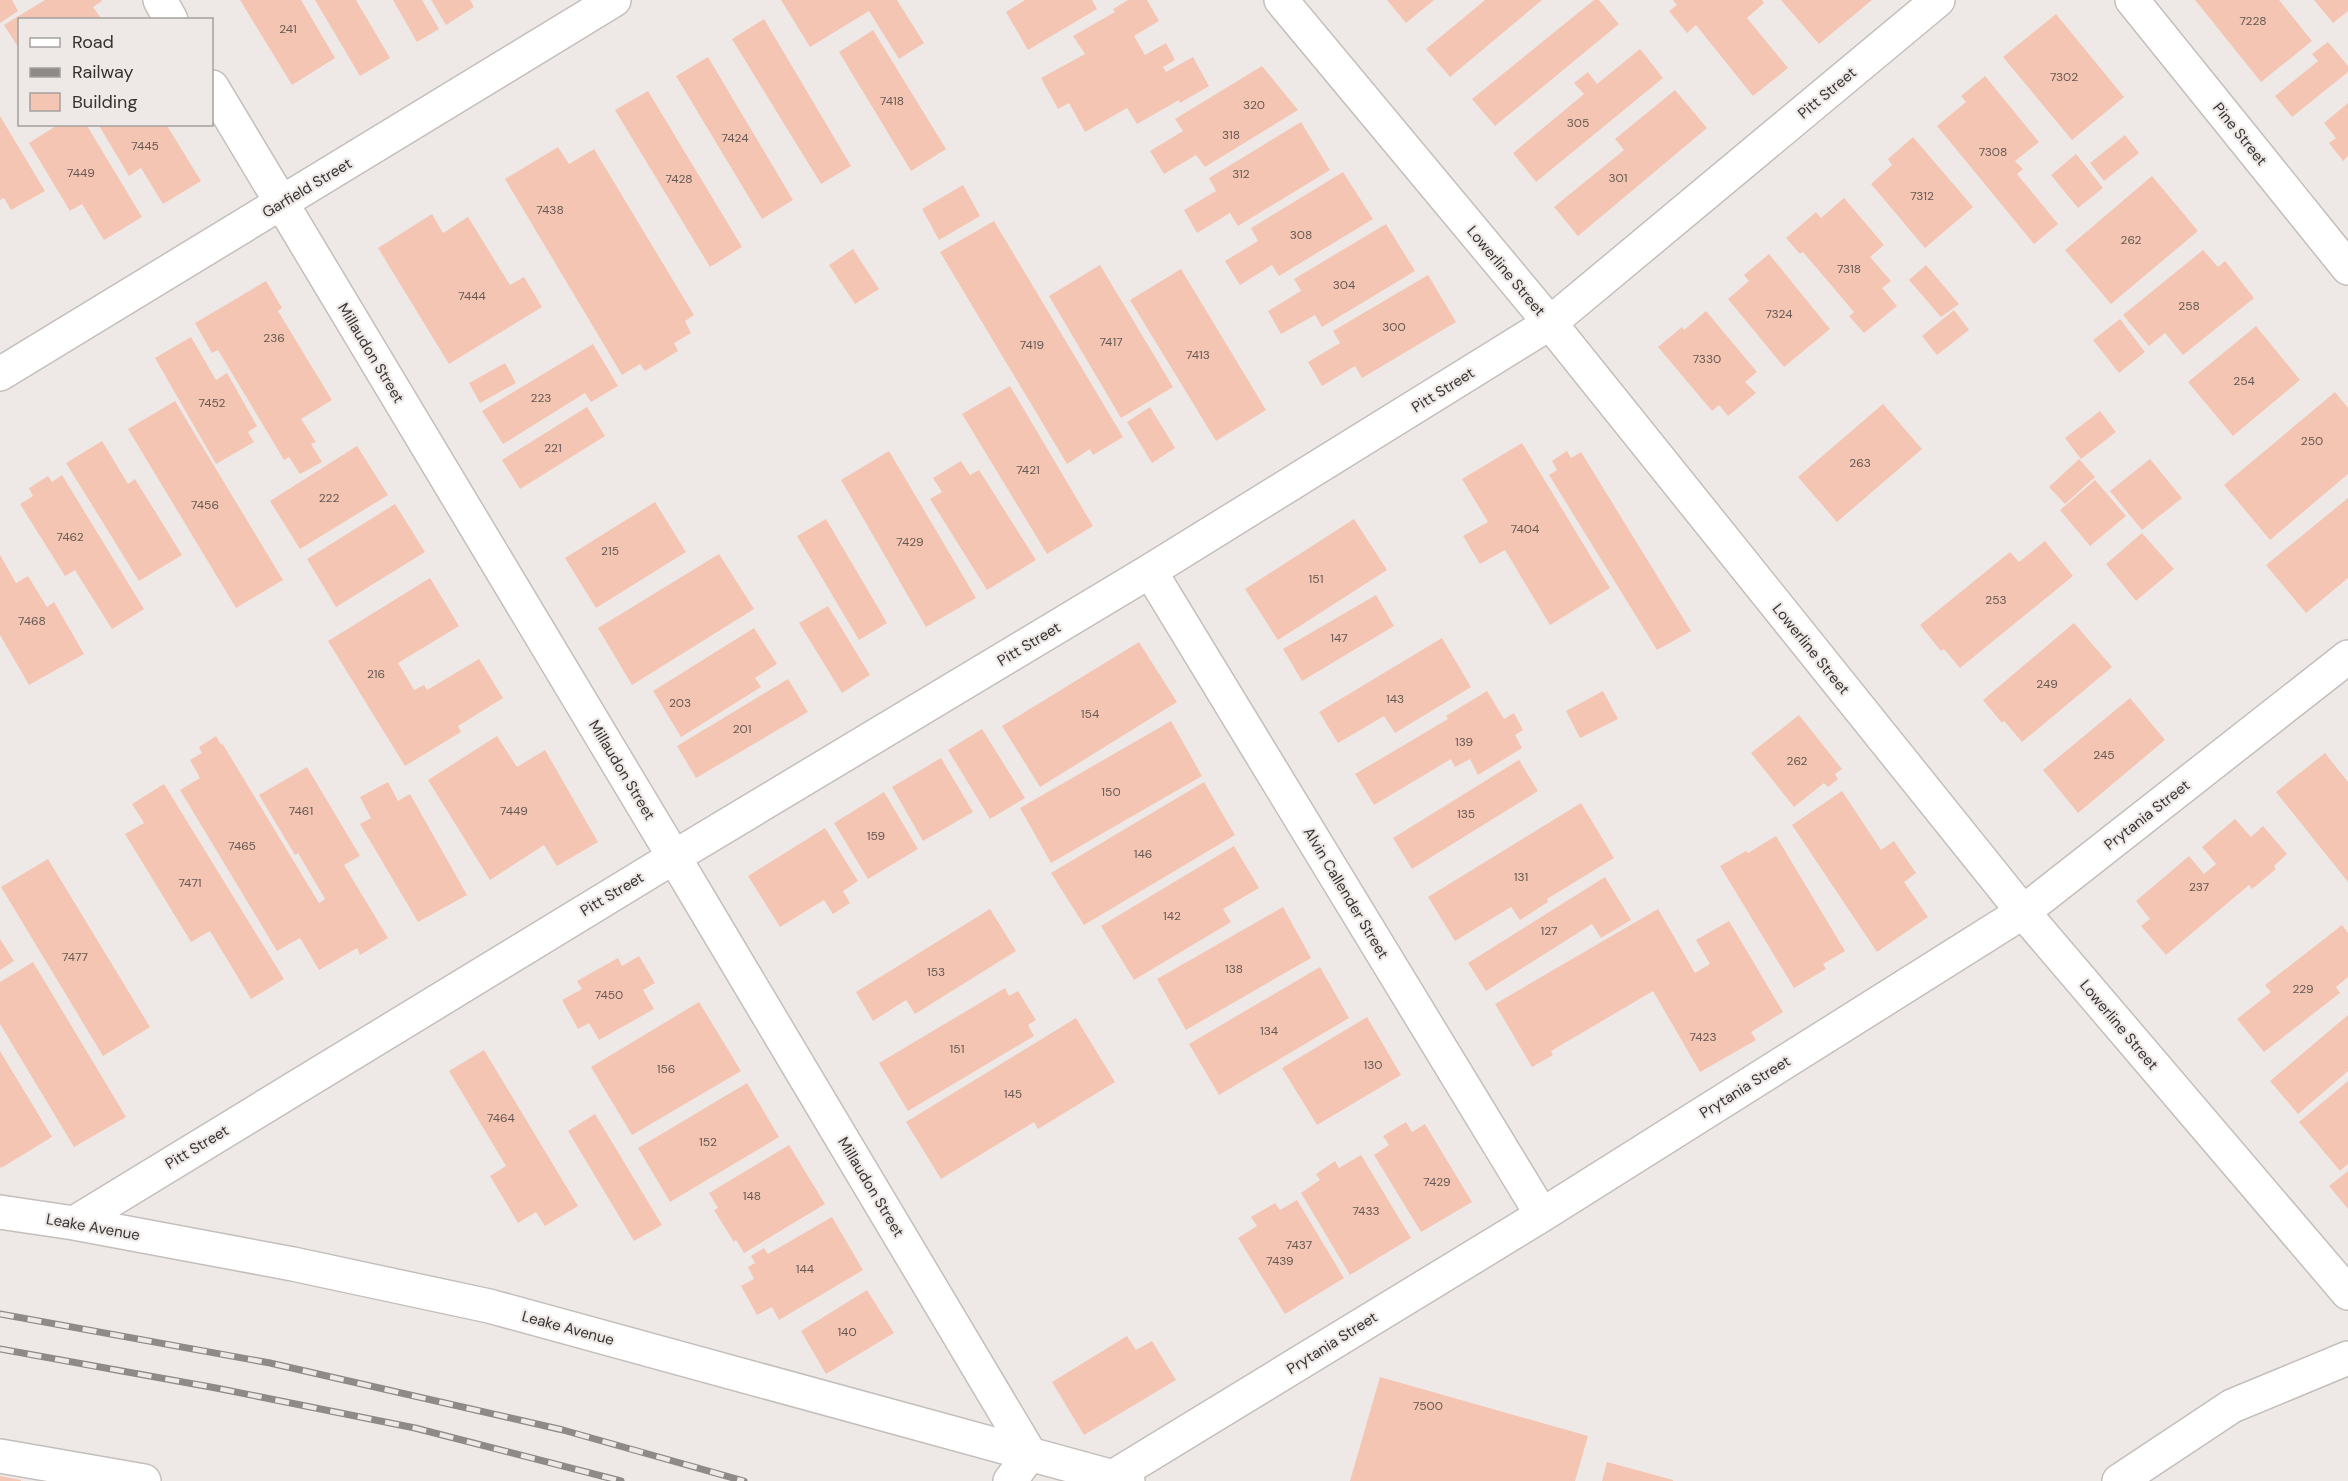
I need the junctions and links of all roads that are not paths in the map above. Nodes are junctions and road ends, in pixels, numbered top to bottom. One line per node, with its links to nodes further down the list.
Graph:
1 (160, 0): 6 (street)
2 (614, 0): 8 (street, Garfield Street)
3 (1281, 0): 10 (street, Lowerline Street)
4 (1938, 0): 10 (street, Pitt Street)
5 (2132, 0): 9 (street, Pine Street)
6 (170, 18)
7 (213, 89): 8 (street, Millaudon Street)
8 (282, 204): 11 (street, Garfield Street); 14 (street, Millaudon Street)
9 (2348, 267)
10 (1550, 323): 12 (street, Pitt Street); 15 (street, Lowerline Street)
11 (0, 374)
12 (1150, 571): 14 (street, Pitt Street); 17 (street, Alvin Callender Street)
13 (2348, 657): 15 (street, Prytania Street)
14 (674, 857): 18 (street, Pitt Street); 21 (street, Millaudon Street)
15 (2022, 912): 17 (street, Prytania Street); 19 (street, Lowerline Street)
16 (0, 1212): 18 (street, Leake Avenue)
17 (1542, 1215): 23 (street, Prytania Street)
18 (74, 1223): 21 (street, Leake Avenue)
19 (2348, 1293)
20 (2348, 1358): 26 (street)
21 (1030, 1454): 23 (street, Leake Avenue); 25 (street)
22 (0, 1456): 24 (street)
23 (1116, 1480)
24 (144, 1481)
25 (1010, 1481)
26 (2119, 1481)

